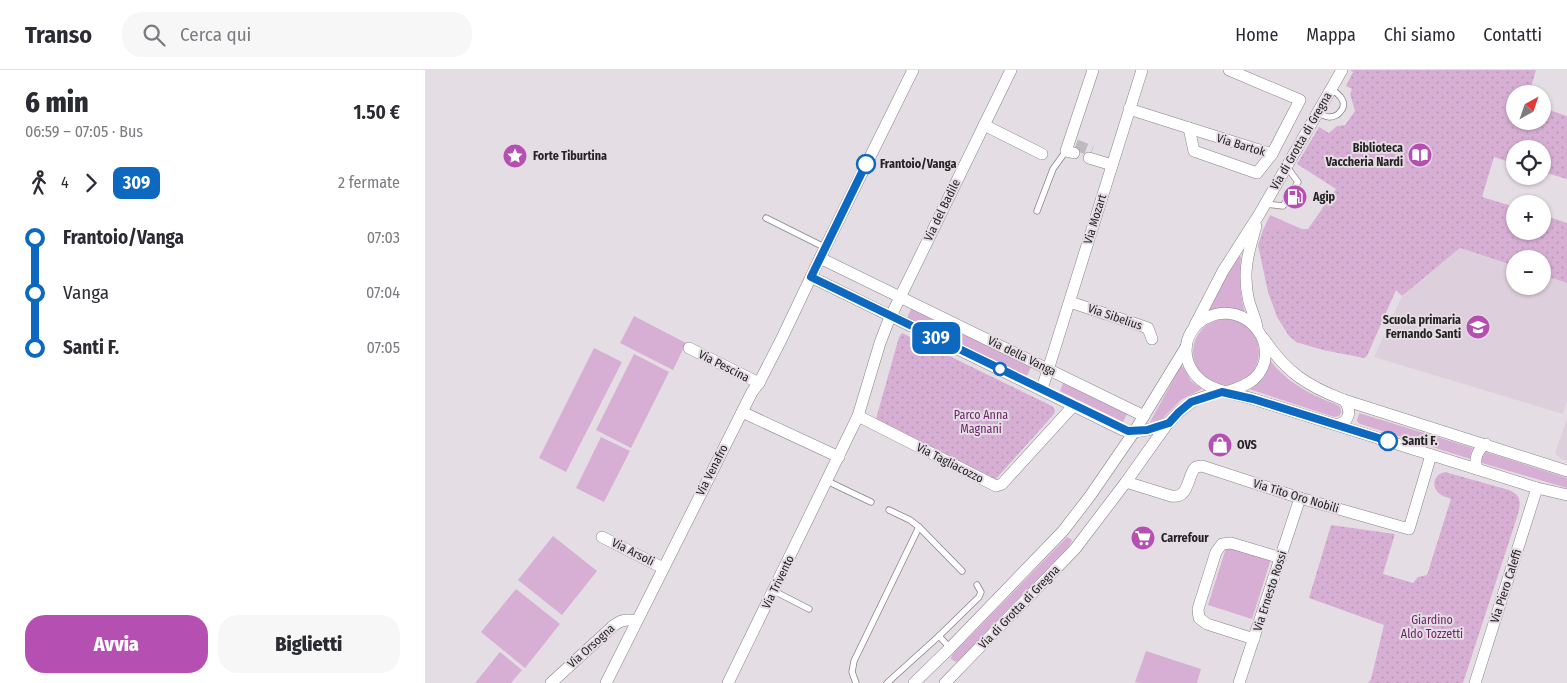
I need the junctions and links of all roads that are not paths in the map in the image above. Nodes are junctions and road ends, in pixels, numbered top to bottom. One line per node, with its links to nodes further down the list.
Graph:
1 (913, 70): 21 (street, Via Venafro)
2 (1011, 70): 10 (street, Via del Badile)
3 (1093, 70): 12 (street)
4 (1141, 70): 8 (street, Via Mozart)
5 (1229, 70): 15 (street)
6 (1342, 70): 7 (street, Via di Grotta di Gregna)
7 (1331, 89): 9 (street, Via di Grotta di Gregna); 9 (lane)
8 (1129, 109): 11 (street, Via Bartok); 16 (street, Via Mozart)
9 (1317, 113): 17 (street, Via di Grotta di Gregna)
10 (984, 125): 13 (street); 23 (street, Via del Badile)
11 (1189, 128): 15 (street, Via Bartok); 15 (street, Via Bartok)
12 (1071, 148): 19 (lane)
13 (1042, 154)
14 (1091, 154): 16 (street)
15 (1271, 154)
16 (1113, 162): 24 (street, Via Mozart)
17 (1286, 166): 18 (street, Via di Grotta di Gregna); 18 (lane)
18 (1263, 208): 26 (street, Via di Grotta di Gregna); 27 (street, Via di Grotta di Gregna)
19 (1037, 211)
20 (767, 218): 21 (lane)
21 (822, 253): 22 (street, Via Venafro); 23 (street, Via della Vanga)
22 (811, 277): 25 (street, Via della Vanga); 32 (street, Via Venafro)
23 (900, 297): 25 (street, Via del Badile); 31 (street, Via della Vanga)
24 (1070, 302): 28 (street, Via Sibelius); 31 (street, Via Mozart)
25 (891, 316): 33 (street, Via del Badile); 34 (street, Via della Vanga)
26 (1194, 327): 27 (street); 30 (street)
27 (1259, 331): 35 (street); 36 (street)
28 (1152, 339)
29 (689, 348): 32 (street, Via Pescina)
30 (1186, 348): 35 (street); 40 (street, Via di Grotta di Gregna)
31 (1049, 368): 34 (street, Via Mozart); 40 (street, Via della Vanga)
32 (759, 383): 38 (street, Via Venafro)
33 (866, 389): 39 (street, Via Trivento)
34 (1042, 389): 37 (street, Via della Vanga)
35 (1224, 392): 41 (street, Via di Grotta di Gregna); 42 (street)
36 (1344, 400): 42 (street); 44 (street)
37 (1074, 405): 39 (street, Via Tagliacozzo); 43 (street, Via della Vanga)
38 (741, 412): 46 (street); 61 (street, Via Venafro)
39 (858, 416): 46 (street, Via Trivento)
40 (1144, 416): 43 (street, Via di Grotta di Gregna)
41 (1169, 423): 43 (street); 50 (street, Via di Grotta di Gregna)
42 (1337, 425): 45 (street)
43 (1134, 432): 56 (street, Via di Grotta di Gregna)
44 (1486, 444): 47 (street); 48 (street)
45 (1431, 455): 47 (street); 53 (street, Via Tito Oro Nobili)
46 (839, 457): 49 (street, Via Trivento)
47 (1477, 469): 51 (street)
48 (1567, 471)
49 (827, 481): 54 (lane); 64 (street, Via Trivento)
50 (1126, 482): 53 (street, Via Tito Oro Nobili); 59 (street, Via di Grotta di Gregna)
51 (1537, 488): 52 (street); 79 (street, Via Piero Caleffi)
52 (1567, 495)
53 (1300, 498): 60 (street, Via Ernesto Rossi)
54 (871, 502)
55 (889, 510): 57 (lane)
56 (1069, 524): 59 (street); 69 (street, Via di Grotta di Gregna)
57 (919, 527): 62 (lane); 75 (lane)
58 (602, 537): 61 (street, Via Arsoli)
59 (1084, 537): 71 (street, Via di Grotta di Gregna)
60 (1281, 558): 68 (street, Via Ernesto Rossi); 68 (street)
61 (663, 568): 66 (street, Via Venafro)
62 (963, 571)
63 (977, 586): 67 (lane)
64 (774, 591): 65 (lane); 74 (street, Via Trivento)
65 (809, 609)
66 (636, 621): 72 (street, Via Orsogna); 73 (street, Via Venafro)
67 (939, 636): 69 (lane); 76 (lane)
68 (1254, 639): 78 (street, Via Ernesto Rossi)
69 (950, 648): 70 (street, Via di Grotta di Gregna)
70 (939, 660): 71 (street, Via di Grotta di Gregna); 77 (street, Via di Grotta di Gregna)
71 (949, 679)
72 (551, 683)
73 (606, 683)
74 (729, 683)
75 (856, 683)
76 (887, 683)
77 (914, 683)
78 (1239, 683)
79 (1475, 683)

